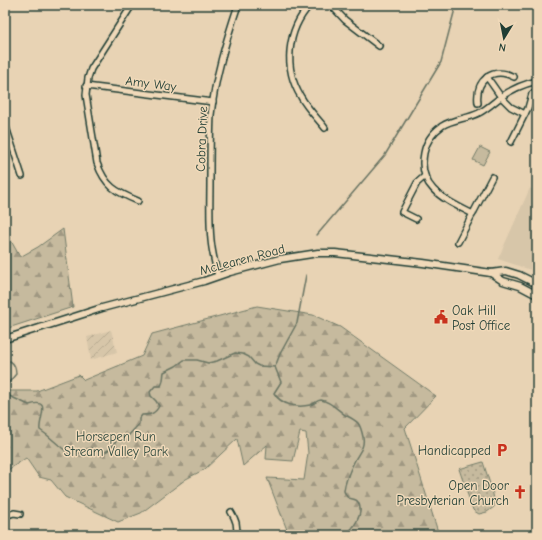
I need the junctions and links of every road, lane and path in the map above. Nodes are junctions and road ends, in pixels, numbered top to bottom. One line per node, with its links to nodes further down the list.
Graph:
1 (132, 5): 9 (street)
2 (238, 5): 12 (street, Cobra Drive)
3 (310, 5): 16 (street)
4 (331, 5): 5 (street)
5 (379, 46)
6 (487, 77): 7 (street); 11 (street); 13 (street)
7 (514, 77)
8 (537, 81): 11 (street)
9 (86, 86): 12 (street, Amy Way); 21 (street)
10 (532, 94): 14 (street)
11 (501, 97): 14 (street); 19 (street)
12 (213, 102): 26 (street, Cobra Drive)
13 (478, 103)
14 (525, 114): 17 (street)
15 (5, 124): 18 (street)
16 (326, 128)
17 (511, 142)
18 (22, 176)
19 (425, 176): 22 (street); 23 (street)
20 (492, 177): 22 (street)
21 (138, 201)
22 (472, 214): 24 (street)
23 (416, 219)
24 (458, 242)
25 (491, 274): 26 (main road, McLearen Road); 27 (main road, McLearen Road); 28 (main road, McLearen Road)
26 (218, 276): 29 (main road, McLearen Road)
27 (537, 284)
28 (537, 295)
29 (5, 339)
30 (231, 512): 33 (street)
31 (20, 514): 32 (street)
32 (5, 516)
33 (236, 535)

